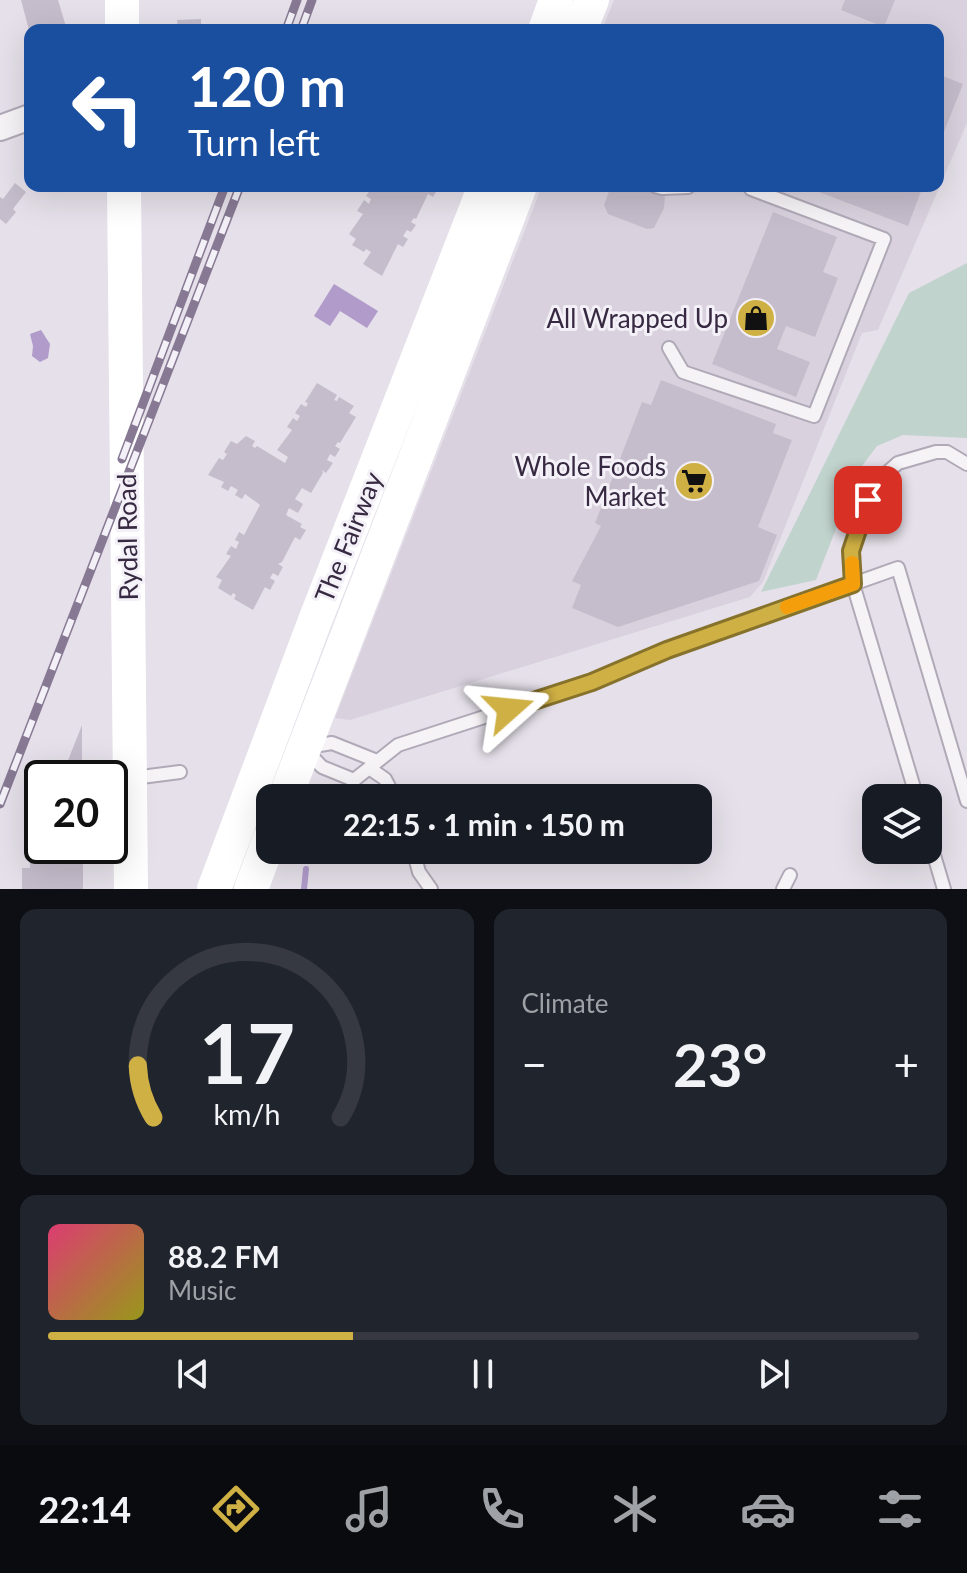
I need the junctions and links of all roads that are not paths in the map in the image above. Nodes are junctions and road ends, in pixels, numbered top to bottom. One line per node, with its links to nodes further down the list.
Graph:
1 (122, 0): 4 (main road)
2 (556, 0): 5 (main road)
3 (592, 0): 6 (main road)
4 (122, 24)
5 (547, 24)
6 (582, 24)
7 (24, 119): 8 (street)
8 (0, 128)
9 (124, 192): 18 (main road, Rydal Road)
10 (483, 192): 16 (main road, The Fairway)
11 (518, 192): 17 (main road, The Fairway)
12 (759, 192): 13 (lane)
13 (669, 348)
14 (967, 464): 15 (lane)
15 (853, 584): 19 (lane); 26 (lane); 27 (lane)
16 (272, 735): 17 (main road); 34 (main road, The Fairway)
17 (304, 747): 19 (lane); 22 (lane); 23 (main road, The Fairway)
18 (120, 760)
19 (373, 764): 22 (lane); 25 (lane)
20 (180, 772): 21 (lane)
21 (128, 779)
22 (354, 780): 24 (lane)
23 (290, 784)
24 (353, 784)
25 (388, 784)
26 (913, 784)
27 (967, 801)
28 (128, 859): 33 (main road, Rydal Road)
29 (260, 864): 35 (main road)
30 (417, 864): 36 (lane)
31 (937, 864): 38 (lane)
32 (790, 875): 37 (lane)
33 (131, 889)
34 (214, 889)
35 (251, 889)
36 (431, 889)
37 (783, 889)
38 (944, 889)

